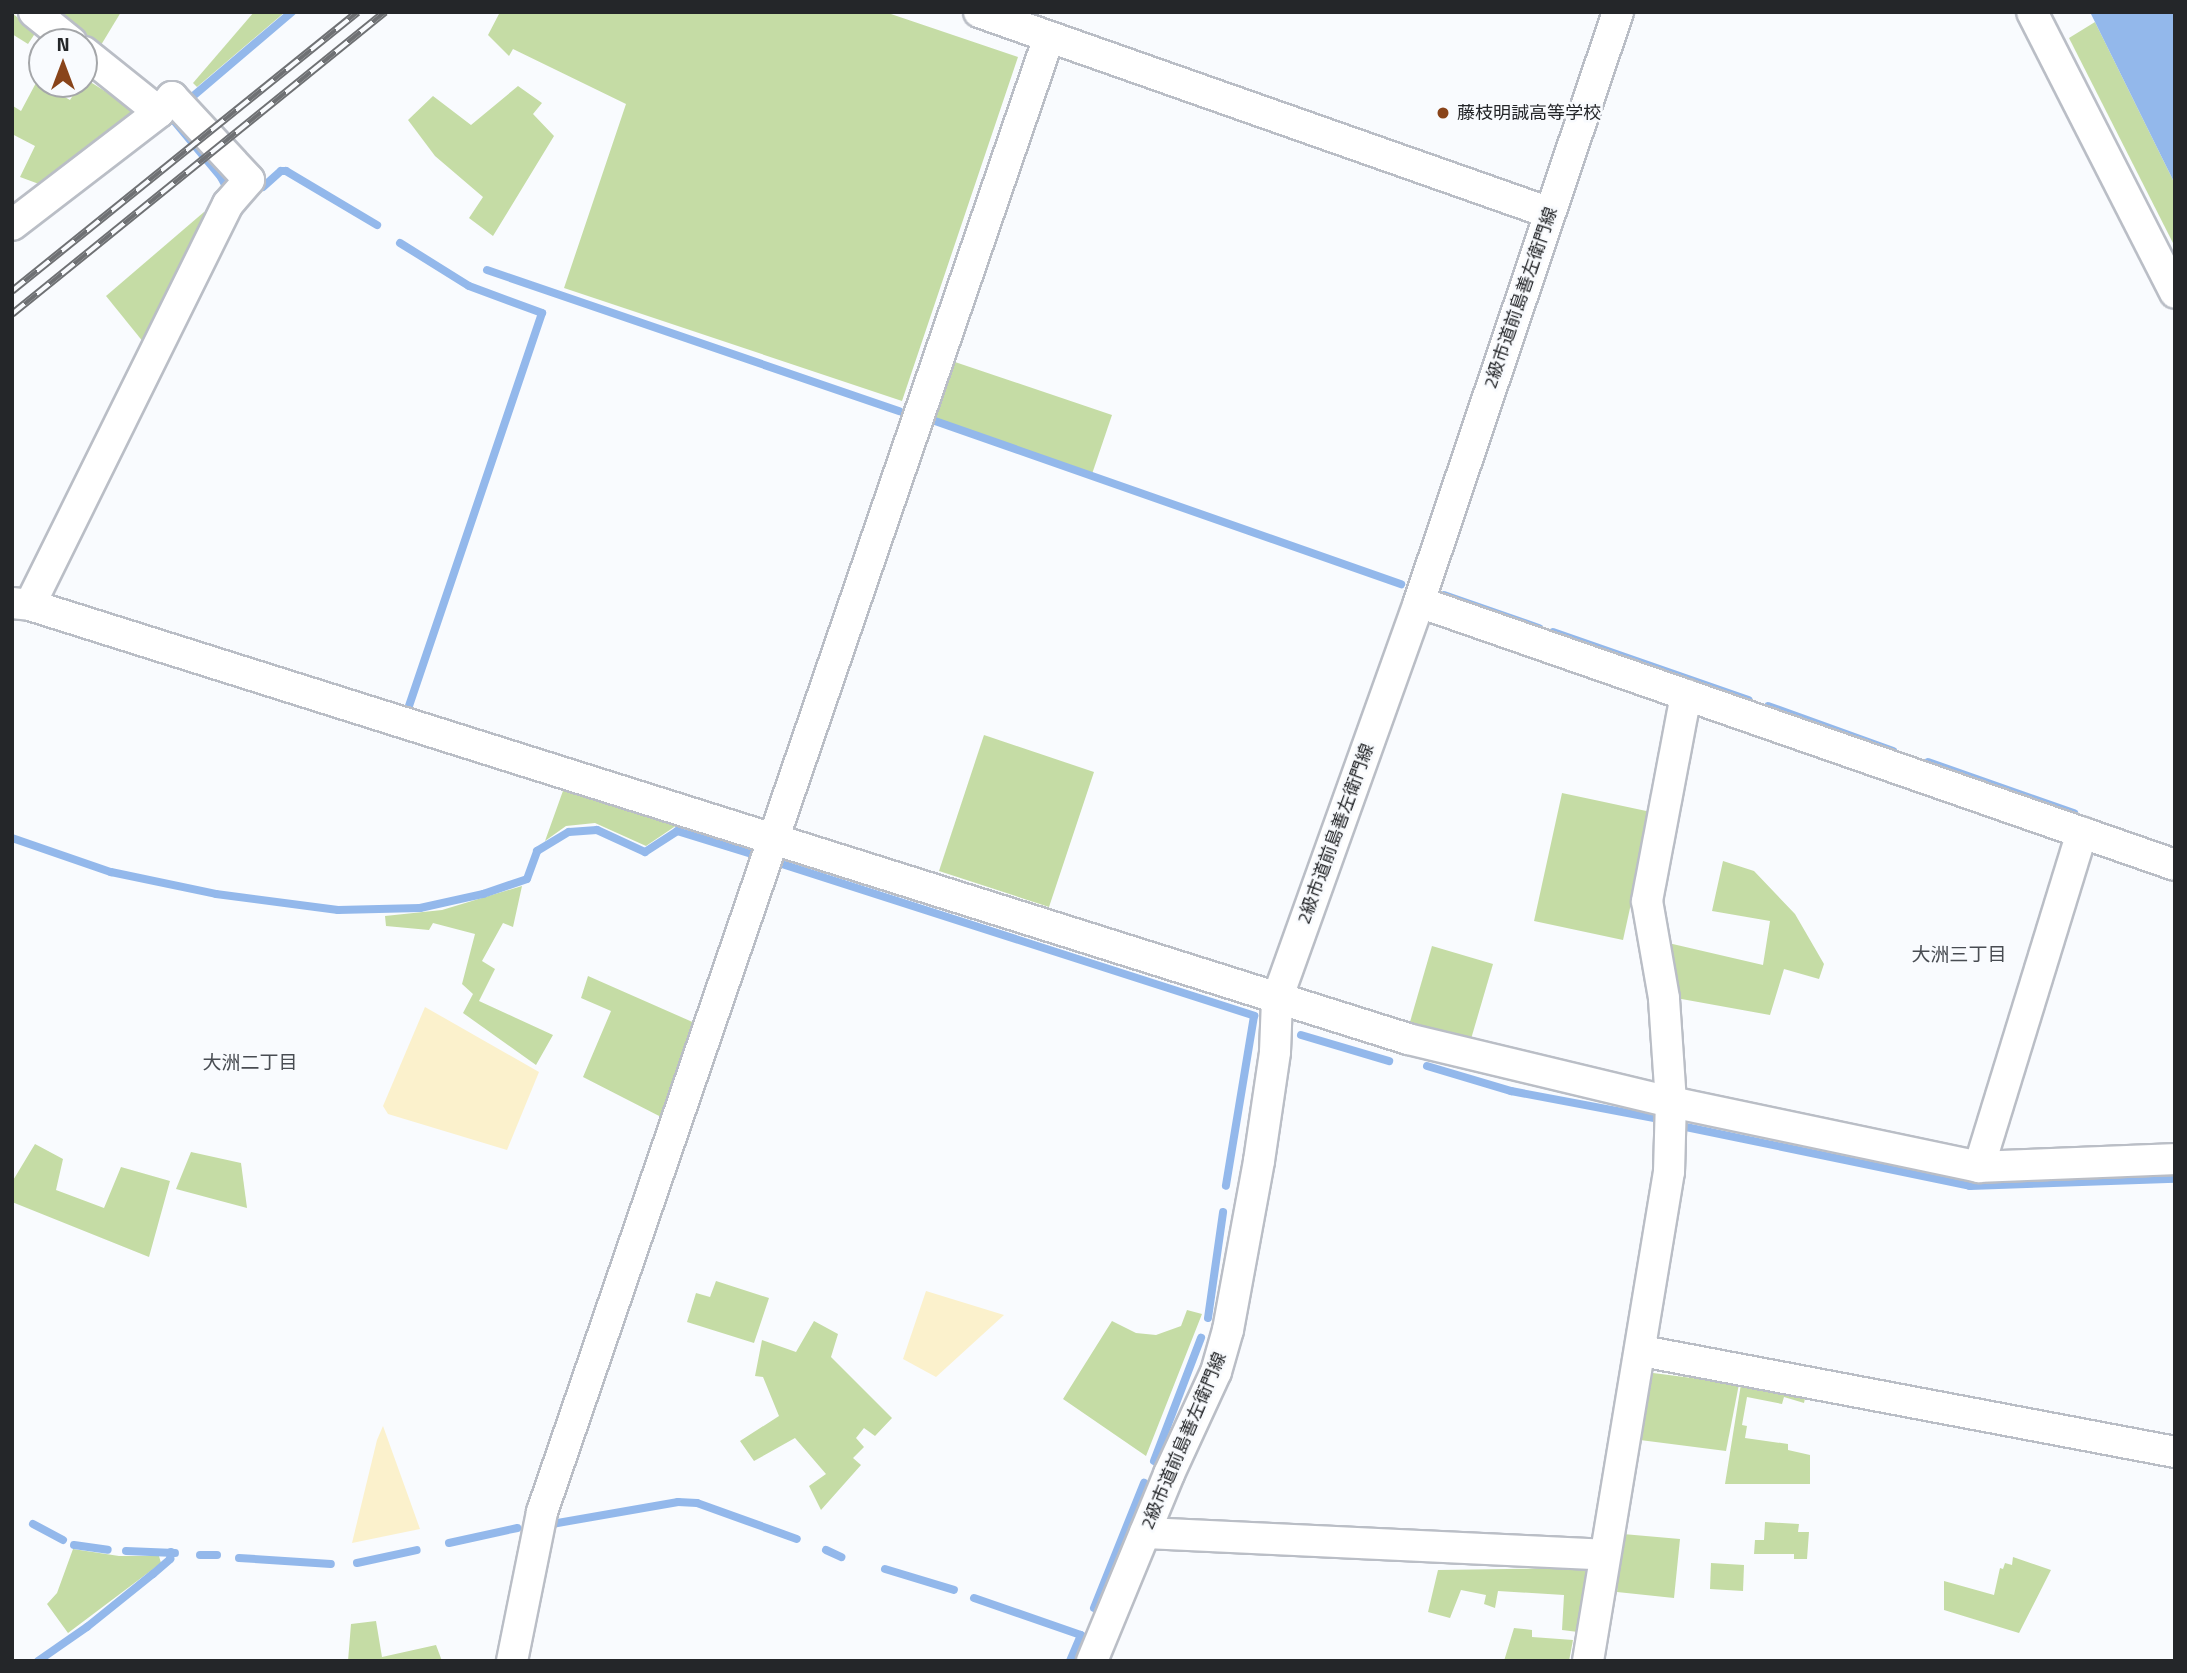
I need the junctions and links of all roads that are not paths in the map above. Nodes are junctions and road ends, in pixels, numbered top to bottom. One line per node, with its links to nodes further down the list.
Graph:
1 (34, 12): 5 (street)
2 (979, 12): 6 (street)
3 (1618, 12): 9 (street, 2級市道前島善左衛門線)
4 (2032, 12): 11 (street)
5 (54, 28)
6 (1049, 37): 9 (street); 16 (street)
7 (98, 61): 8 (street)
8 (174, 109): 10 (street); 13 (street)
9 (1550, 213): 12 (street, 2級市道前島善左衛門線)
10 (12, 225)
11 (2175, 293)
12 (1419, 602): 14 (street); 18 (street, 2級市道前島善左衛門線)
13 (21, 604): 16 (street)
14 (1686, 695): 15 (street); 19 (street)
15 (2082, 833): 17 (street); 21 (street)
16 (774, 839): 18 (street); 26 (street)
17 (2175, 865)
18 (1277, 999): 19 (street); 24 (street, 2級市道前島善左衛門線)
19 (1671, 1102): 21 (street); 22 (street)
20 (2175, 1159): 21 (street)
21 (1979, 1167)
22 (1642, 1351): 23 (street); 25 (street)
23 (2175, 1452)
24 (1145, 1533): 25 (street); 27 (street, 2級市道前島善左衛門線)
25 (1604, 1555): 28 (street)
26 (512, 1661)
27 (1092, 1661)
28 (1588, 1661)

